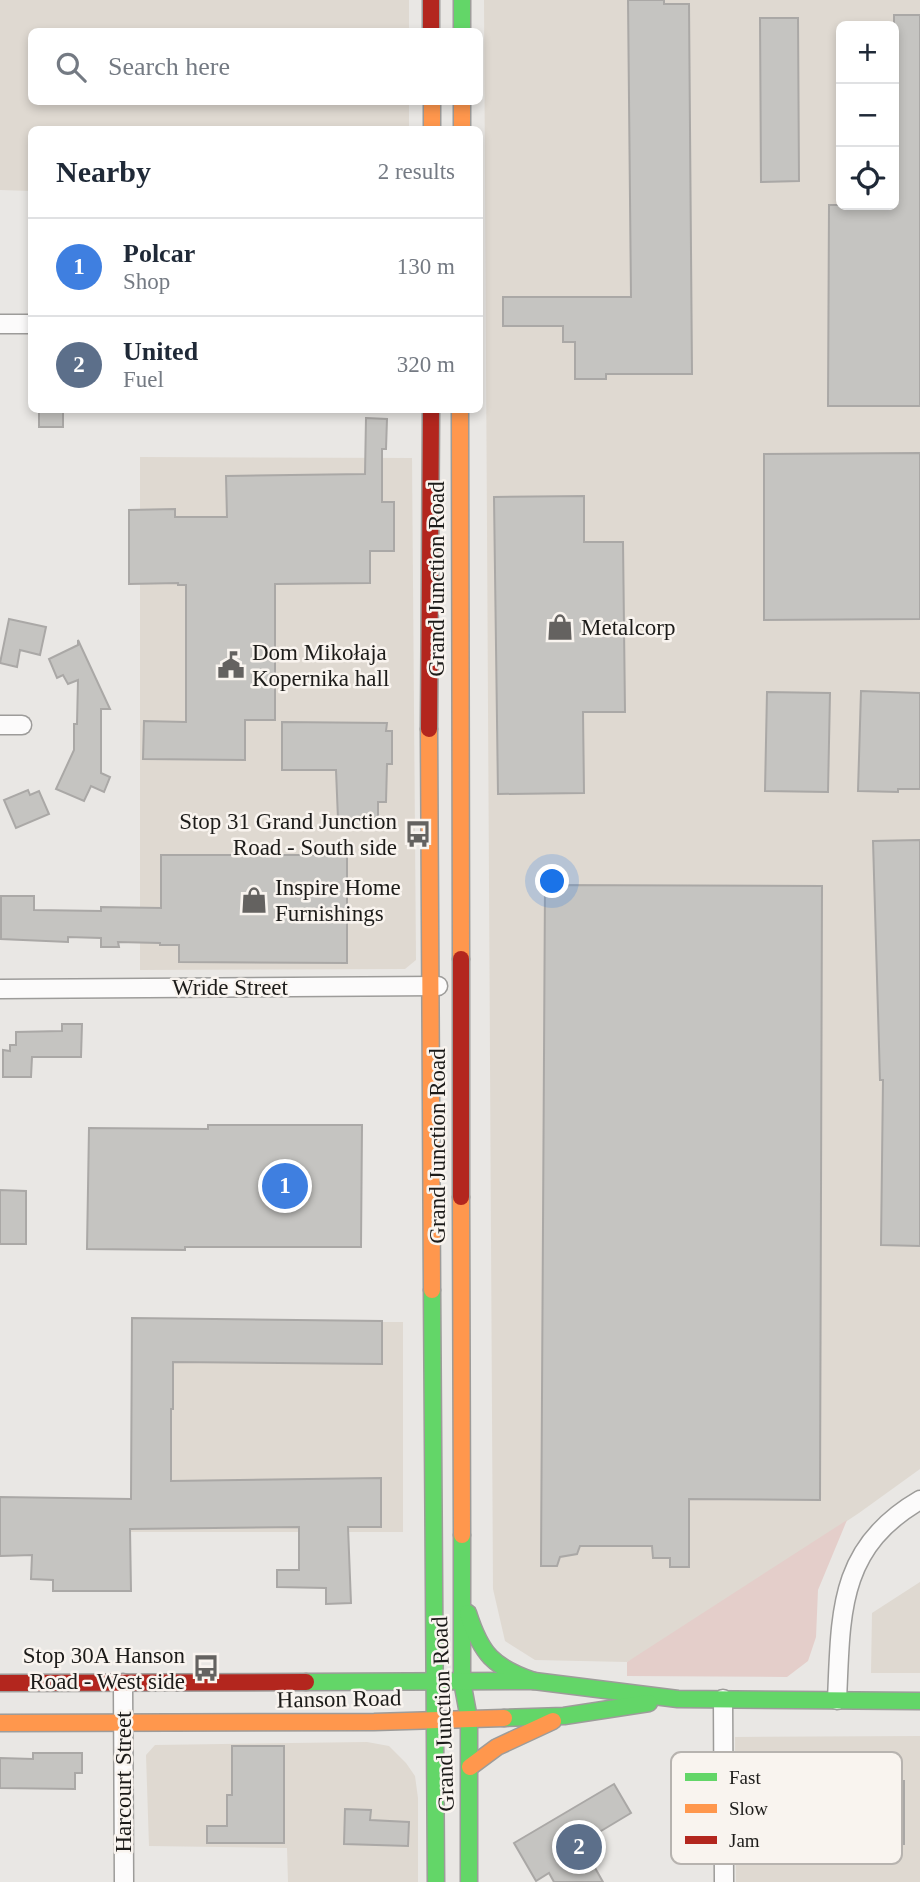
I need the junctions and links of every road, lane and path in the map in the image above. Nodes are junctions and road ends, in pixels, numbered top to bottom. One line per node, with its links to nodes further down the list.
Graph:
1 (430, 0): 3 (main road)
2 (462, 0): 4 (main road)
3 (431, 28)
4 (462, 28)
5 (432, 105): 7 (main road)
6 (462, 105): 8 (main road)
7 (432, 126)
8 (462, 126)
9 (0, 324): 10 (street)
10 (28, 324)
11 (430, 413): 16 (main road, Grand Junction Road)
12 (460, 413): 15 (main road, Grand Junction Road)
13 (0, 725): 14 (street)
14 (22, 725)
15 (459, 985): 16 (street, Wride Street); 19 (main road, Grand Junction Road)
16 (430, 986): 17 (street, Wride Street); 20 (main road, Grand Junction Road)
17 (0, 989)
18 (920, 1500): 29 (street)
19 (462, 1592): 22 (main road, Grand Junction Road); 23 (main road)
20 (434, 1628): 21 (main road, Grand Junction Road); 24 (main road)
21 (434, 1681): 22 (main road, Hanson Road); 24 (main road, Hanson Road); 33 (main road, Grand Junction Road)
22 (462, 1681): 23 (main road, Hanson Road); 32 (main road, Grand Junction Road)
23 (534, 1681): 27 (main road, Hanson Road)
24 (352, 1682): 26 (main road, Hanson Road)
25 (0, 1683): 26 (main road, Hanson Road)
26 (123, 1683): 35 (street, Harcourt Street)
27 (678, 1699): 28 (main road, Hanson Road); 31 (main road, Hanson Road)
28 (723, 1699): 29 (main road, Hanson Road); 36 (street)
29 (836, 1700): 30 (main road, Hanson Road)
30 (920, 1701)
31 (564, 1716): 32 (main road, Hanson Road); 37 (main road)
32 (468, 1719): 33 (main road, Hanson Road); 37 (main road, Grand Junction Road)
33 (435, 1720): 35 (main road, Hanson Road); 40 (main road, Grand Junction Road)
34 (0, 1723): 35 (main road, Hanson Road)
35 (122, 1723): 39 (street, Harcourt Street)
36 (723, 1752)
37 (470, 1767): 41 (main road, Grand Junction Road)
38 (724, 1864): 42 (street)
39 (124, 1882)
40 (436, 1882)
41 (470, 1882)
42 (724, 1882)

